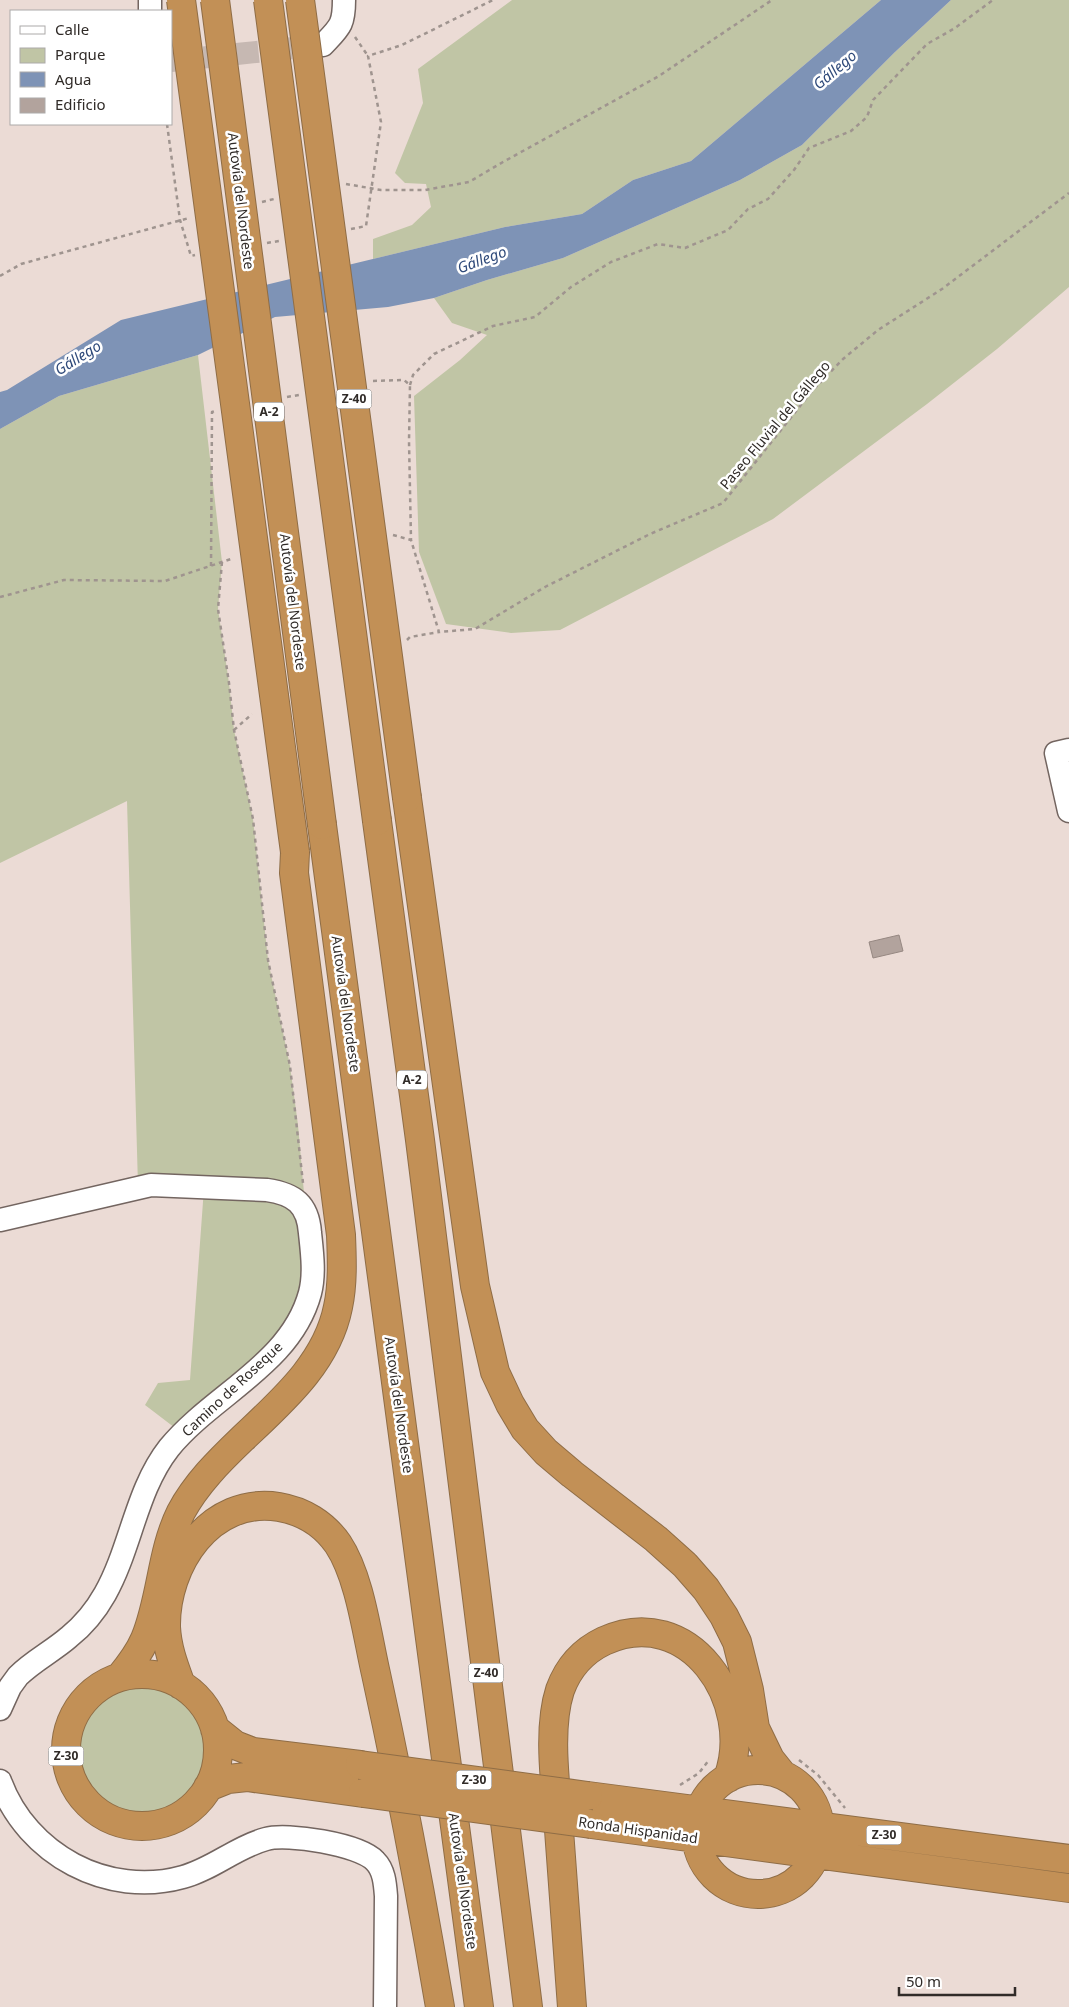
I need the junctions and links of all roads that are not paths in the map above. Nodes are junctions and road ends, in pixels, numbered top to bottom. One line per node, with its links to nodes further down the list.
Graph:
1 (181, 0): 9 (highway, bridge)
2 (215, 0): 13 (highway, Autovía del Nordeste / A-2, bridge)
3 (268, 0): 12 (highway, A-2, bridge)
4 (300, 0): 10 (highway, Z-40, bridge)
5 (344, 0): 6 (street)
6 (323, 45)
7 (1069, 750): 8 (street)
8 (1069, 811)
9 (295, 852): 13 (highway); 14 (highway)
10 (417, 870): 12 (highway, Z-40); 18 (highway)
11 (0, 1220): 16 (street, Camino de Roseque)
12 (444, 1338): 33 (highway, Z-40)
13 (391, 1340): 32 (highway, Autovía del Nordeste)
14 (120, 1677): 15 (highway, Ronda Hispanidad / Z-30); 21 (highway, Ronda Hispanidad / Z-30)
15 (181, 1685): 17 (highway, Ronda Hispanidad / Z-30); 27 (highway)
16 (0, 1710)
17 (215, 1729): 21 (highway, Ronda Hispanidad / Z-30); 22 (highway, Ronda Hispanidad / Z-30, bridge)
18 (789, 1766): 19 (highway); 23 (highway)
19 (728, 1778): 22 (highway); 34 (highway)
20 (0, 1781): 29 (street)
21 (208, 1787): 24 (highway, Ronda Hispanidad / Z-30, bridge)
22 (700, 1810): 23 (highway, Ronda Hispanidad / Z-30); 24 (highway)
23 (821, 1827): 25 (highway); 26 (highway, Ronda Hispanidad / Z-30)
24 (696, 1838): 25 (highway, Ronda Hispanidad / Z-30); 25 (highway)
25 (817, 1854): 28 (highway, Ronda Hispanidad / Z-30)
26 (1069, 1859)
27 (417, 1870): 30 (highway); 31 (highway)
28 (1069, 1888)
29 (385, 2007)
30 (426, 2007)
31 (440, 2007)
32 (479, 2007)
33 (528, 2007)
34 (572, 2007)

